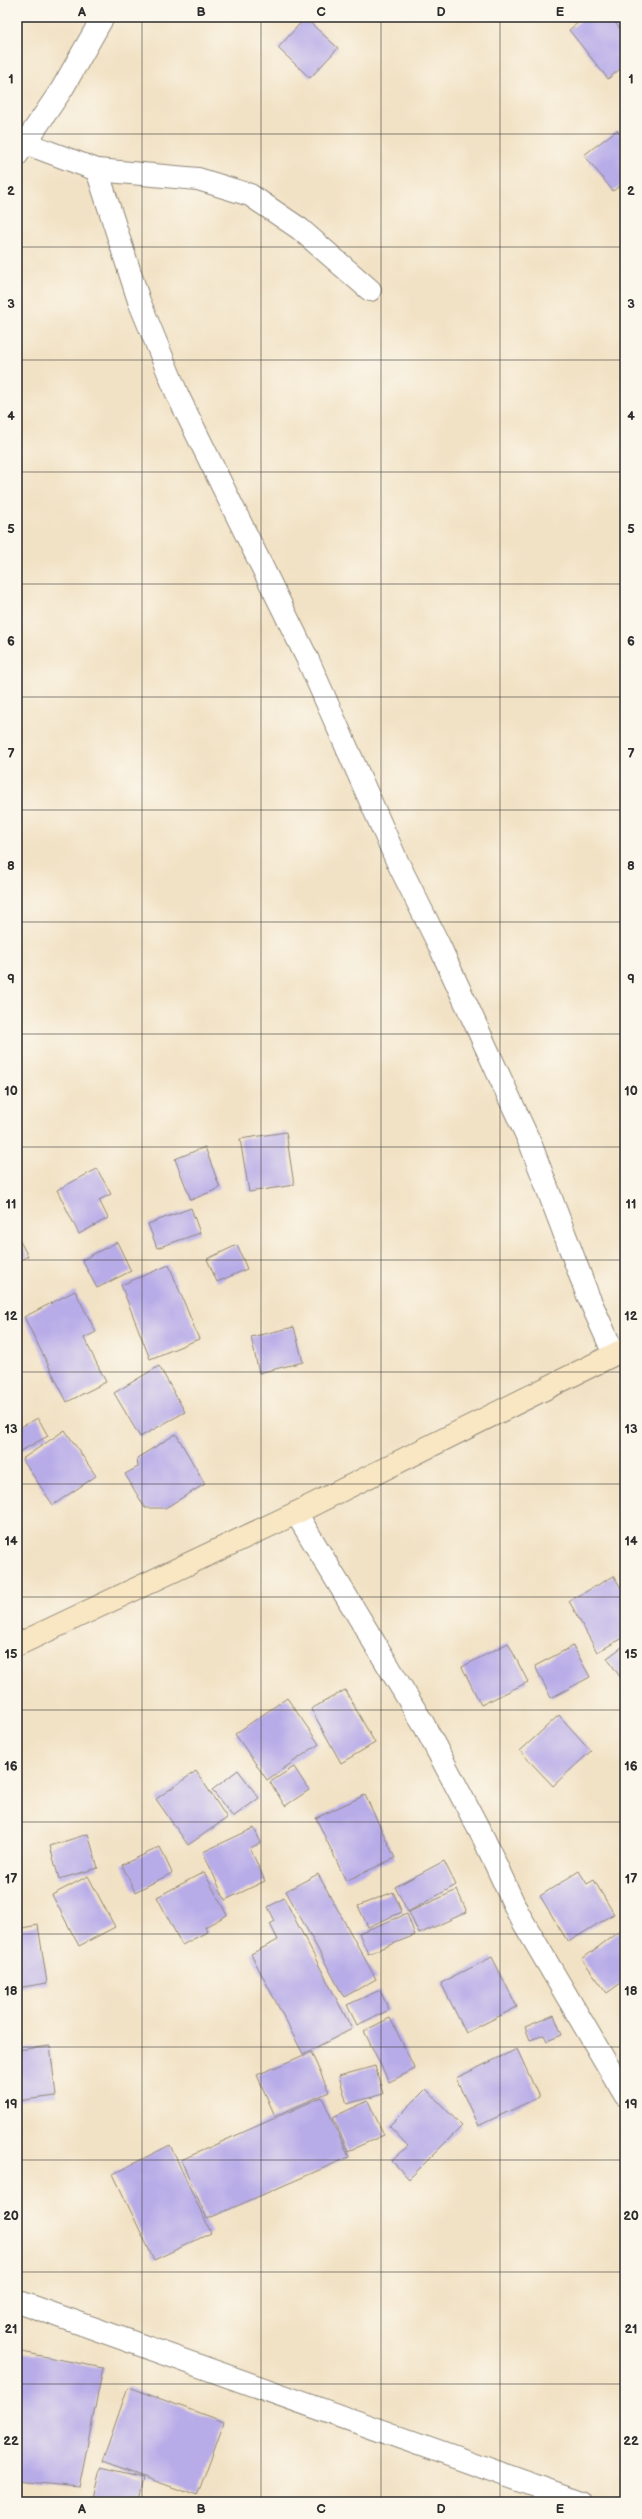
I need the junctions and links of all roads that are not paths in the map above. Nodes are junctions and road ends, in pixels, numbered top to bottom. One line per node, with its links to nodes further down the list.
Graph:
1 (103, 17): 2 (street)
2 (21, 149): 3 (street)
3 (97, 170): 4 (street); 5 (street)
4 (370, 290)
5 (620, 1352): 6 (main road)
6 (296, 1513): 7 (main road); 8 (street)
7 (17, 1645)
8 (625, 2094)
9 (17, 2301): 10 (street)
10 (581, 2502)

